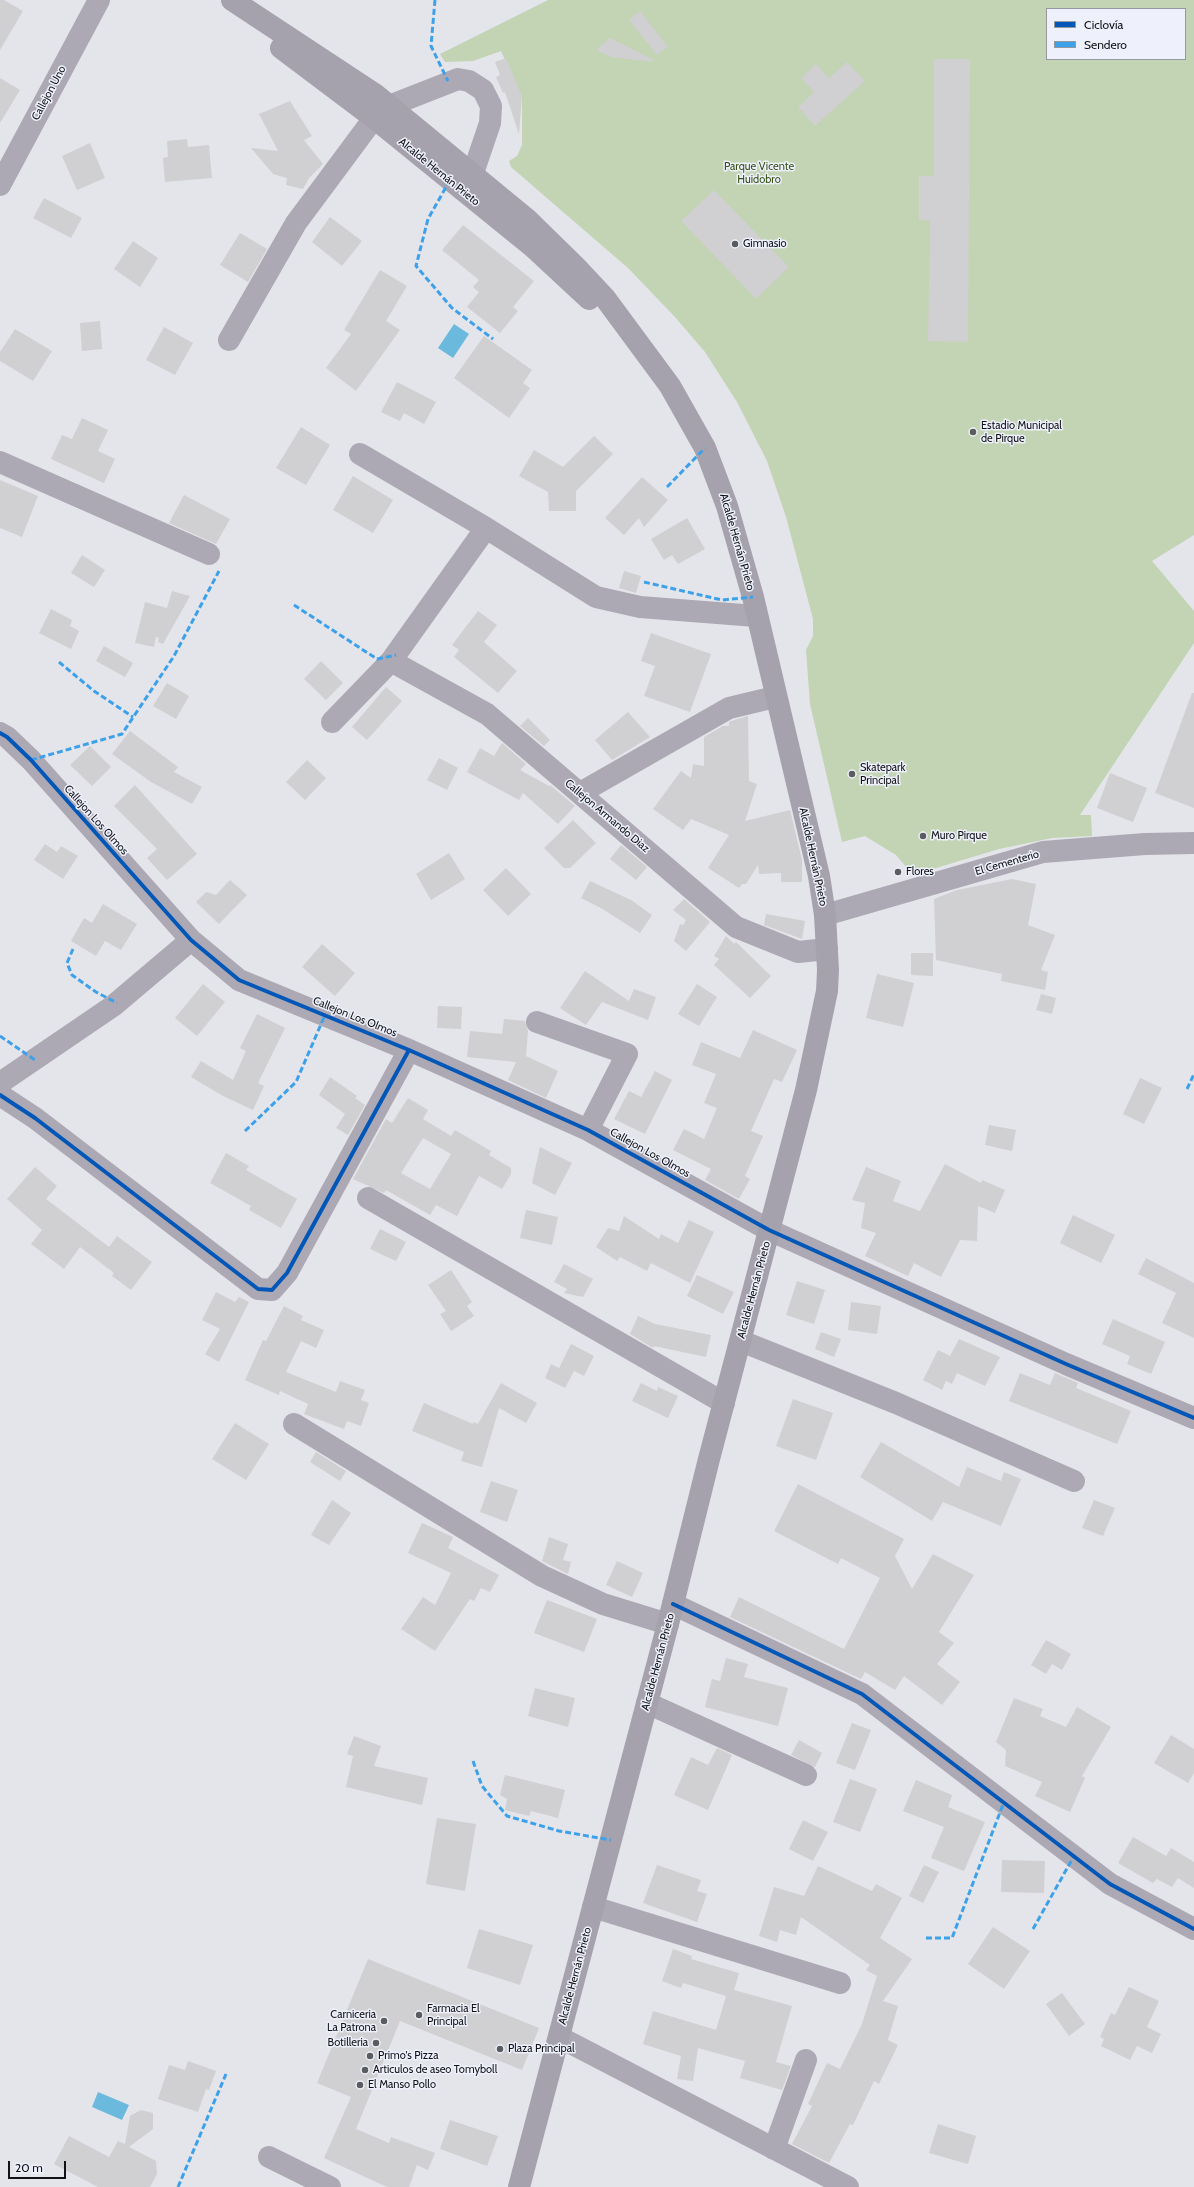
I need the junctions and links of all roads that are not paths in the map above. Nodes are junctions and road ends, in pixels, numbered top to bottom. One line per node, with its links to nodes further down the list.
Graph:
1 (98, 0): 6 (street, Callejon Uno)
2 (218, 0): 4 (main road, Alcalde Hernán Prieto)
3 (232, 0): 4 (main road, Alcalde Hernán Prieto)
4 (382, 112): 5 (main road, Alcalde Hernán Prieto); 5 (street); 7 (main road, Alcalde Hernán Prieto); 8 (street)
5 (473, 173): 7 (street); 9 (main road, Alcalde Hernán Prieto)
6 (0, 185)
7 (462, 191): 9 (main road, Alcalde Hernán Prieto)
8 (229, 340)
9 (649, 357): 14 (main road, Alcalde Hernán Prieto)
10 (360, 454): 12 (street)
11 (0, 462): 13 (street)
12 (486, 528): 14 (street); 15 (street)
13 (209, 554)
14 (756, 616): 16 (main road, Alcalde Hernán Prieto)
15 (391, 661): 17 (street); 19 (street, Callejon Armando Diaz)
16 (775, 697): 19 (street); 21 (main road, Alcalde Hernán Prieto)
17 (332, 722)
18 (0, 733): 22 (street, Callejon Los Olmos)
19 (580, 793): 23 (street, Callejon Armando Diaz)
20 (1194, 843): 21 (street, El Cementerio)
21 (825, 915): 23 (main road, Alcalde Hernán Prieto)
22 (191, 940): 25 (street, Callejon Los Olmos); 26 (street)
23 (827, 949): 30 (main road, Alcalde Hernán Prieto)
24 (537, 1022): 28 (street)
25 (409, 1050): 27 (street); 28 (street, Callejon Los Olmos)
26 (0, 1083)
27 (0, 1095)
28 (588, 1130): 30 (street, Callejon Los Olmos)
29 (368, 1198): 32 (street)
30 (770, 1230): 31 (main road, Alcalde Hernán Prieto); 33 (street, Callejon Los Olmos)
31 (740, 1341): 32 (main road, Alcalde Hernán Prieto); 35 (street)
32 (724, 1403): 36 (main road, Alcalde Hernán Prieto)
33 (1194, 1418)
34 (294, 1424): 36 (street)
35 (1074, 1480)
36 (671, 1614): 37 (main road, Alcalde Hernán Prieto); 40 (street)
37 (647, 1703): 38 (street); 39 (main road, Alcalde Hernán Prieto)
38 (806, 1775)
39 (593, 1907): 41 (street); 42 (main road, Alcalde Hernán Prieto)
40 (1194, 1929)
41 (840, 1984)
42 (559, 2037): 44 (street); 47 (main road, Alcalde Hernán Prieto)
43 (806, 2060): 44 (street)
44 (774, 2149): 48 (street)
45 (269, 2157): 46 (street)
46 (330, 2187)
47 (519, 2187)
48 (848, 2187)

